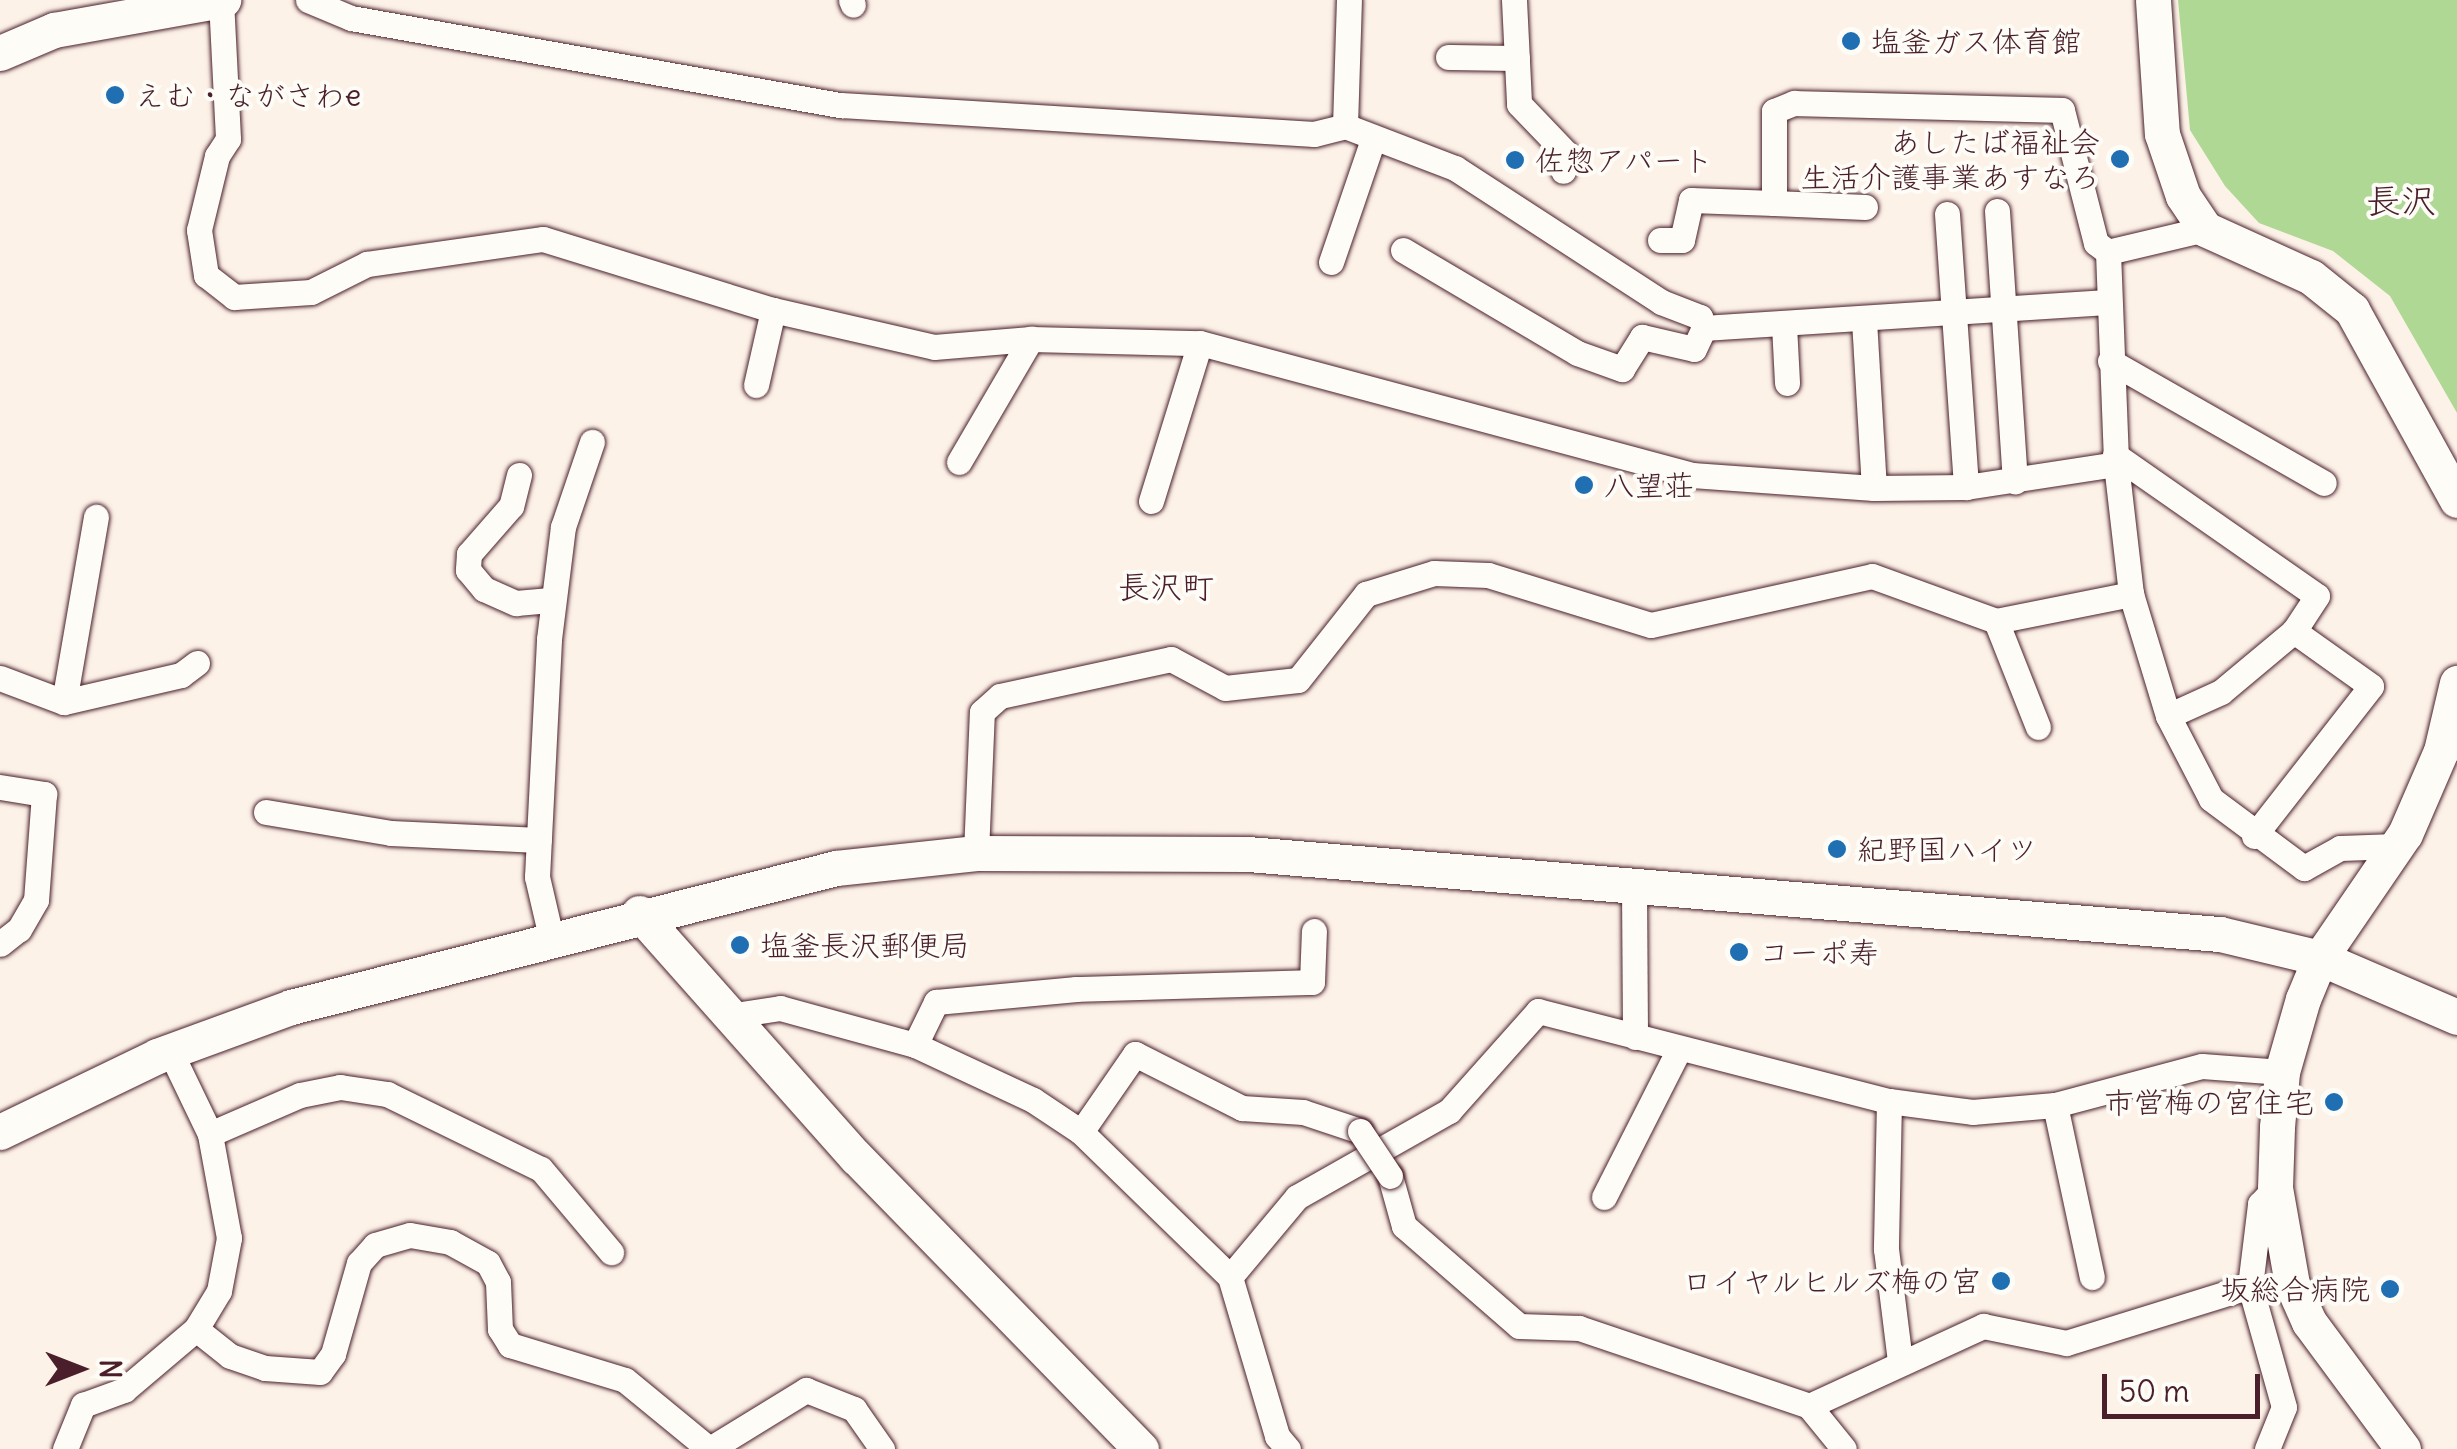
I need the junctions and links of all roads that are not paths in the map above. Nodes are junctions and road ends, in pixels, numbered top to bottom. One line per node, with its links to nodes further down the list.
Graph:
1 (222, 0): 6 (street); 22 (street)
2 (308, 0): 9 (street)
3 (1349, 0): 9 (street)
4 (1514, 0): 8 (street)
5 (2153, 0): 16 (street)
6 (0, 53)
7 (1448, 56): 8 (street)
8 (1517, 58): 11 (street)
9 (1345, 126): 10 (street)
10 (1373, 139): 20 (street); 27 (street)
11 (1563, 171)
12 (1774, 203): 13 (street); 17 (street); 19 (street)
13 (1865, 206)
14 (1997, 212): 23 (street)
15 (1947, 214): 24 (street)
16 (2205, 228): 19 (street); 41 (street)
17 (1660, 240)
18 (1402, 250): 27 (street)
19 (2108, 252): 21 (street)
20 (1331, 262)
21 (2106, 302): 23 (street); 30 (street)
22 (772, 310): 28 (street); 32 (street)
23 (2004, 310): 24 (street); 37 (street)
24 (1953, 312): 25 (street); 39 (street)
25 (1864, 320): 26 (street); 40 (street)
26 (1784, 325): 27 (street); 31 (street)
27 (1704, 328)
28 (1031, 339): 29 (street); 35 (street)
29 (1200, 343): 40 (street); 42 (street)
30 (2110, 361): 34 (street); 38 (street)
31 (1787, 383)
32 (756, 385)
33 (592, 442): 45 (street)
34 (2115, 460): 37 (street); 44 (street); 47 (street)
35 (959, 462)
36 (519, 476): 45 (street)
37 (2015, 481): 39 (street)
38 (2324, 483)
39 (1966, 487): 40 (street)
40 (1874, 488)
41 (2457, 500)
42 (1151, 501)
43 (96, 517): 51 (street)
44 (2131, 594): 46 (street); 52 (street)
45 (554, 600): 57 (street)
46 (1996, 621): 53 (street); 59 (street)
47 (2294, 631): 52 (street); 56 (street)
48 (196, 663): 51 (street)
49 (0, 678): 51 (street)
50 (2457, 683): 58 (street)
51 (64, 702)
52 (2168, 716): 56 (street)
53 (2038, 727)
54 (0, 787): 64 (street)
55 (266, 812): 57 (street)
56 (2254, 836): 58 (street)
57 (540, 840): 63 (street)
58 (2396, 846): 65 (street)
59 (976, 853): 60 (street); 61 (street)
60 (1634, 888): 65 (street); 68 (street)
61 (639, 913): 63 (street); 66 (street)
62 (1314, 931): 69 (street)
63 (551, 937): 70 (street)
64 (0, 944)
65 (2320, 958): 67 (street); 72 (street)
66 (728, 1016): 69 (street); 90 (street)
67 (2457, 1017)
68 (1634, 1036): 71 (street); 81 (street)
69 (915, 1045): 76 (street)
70 (170, 1051): 75 (street); 77 (street)
71 (1678, 1051): 73 (street); 79 (street)
72 (2282, 1072): 74 (street); 78 (street)
73 (1889, 1101): 74 (street); 85 (street)
74 (2055, 1105): 82 (street)
75 (2, 1122)
76 (1081, 1132): 81 (street); 86 (street, bridge)
77 (210, 1134): 80 (street); 84 (street)
78 (2276, 1188): 83 (street); 94 (street)
79 (1604, 1197)
80 (611, 1252)
81 (1230, 1277): 91 (street)
82 (2092, 1277)
83 (2250, 1286): 85 (street); 93 (street)
84 (196, 1329): 87 (street); 88 (street)
85 (1900, 1361): 86 (street)
86 (1809, 1406): 92 (street)
87 (65, 1449)
88 (710, 1449): 89 (street)
89 (882, 1449)
90 (1141, 1449)
91 (1288, 1449)
92 (1844, 1449)
93 (2267, 1449)
94 (2402, 1449)

